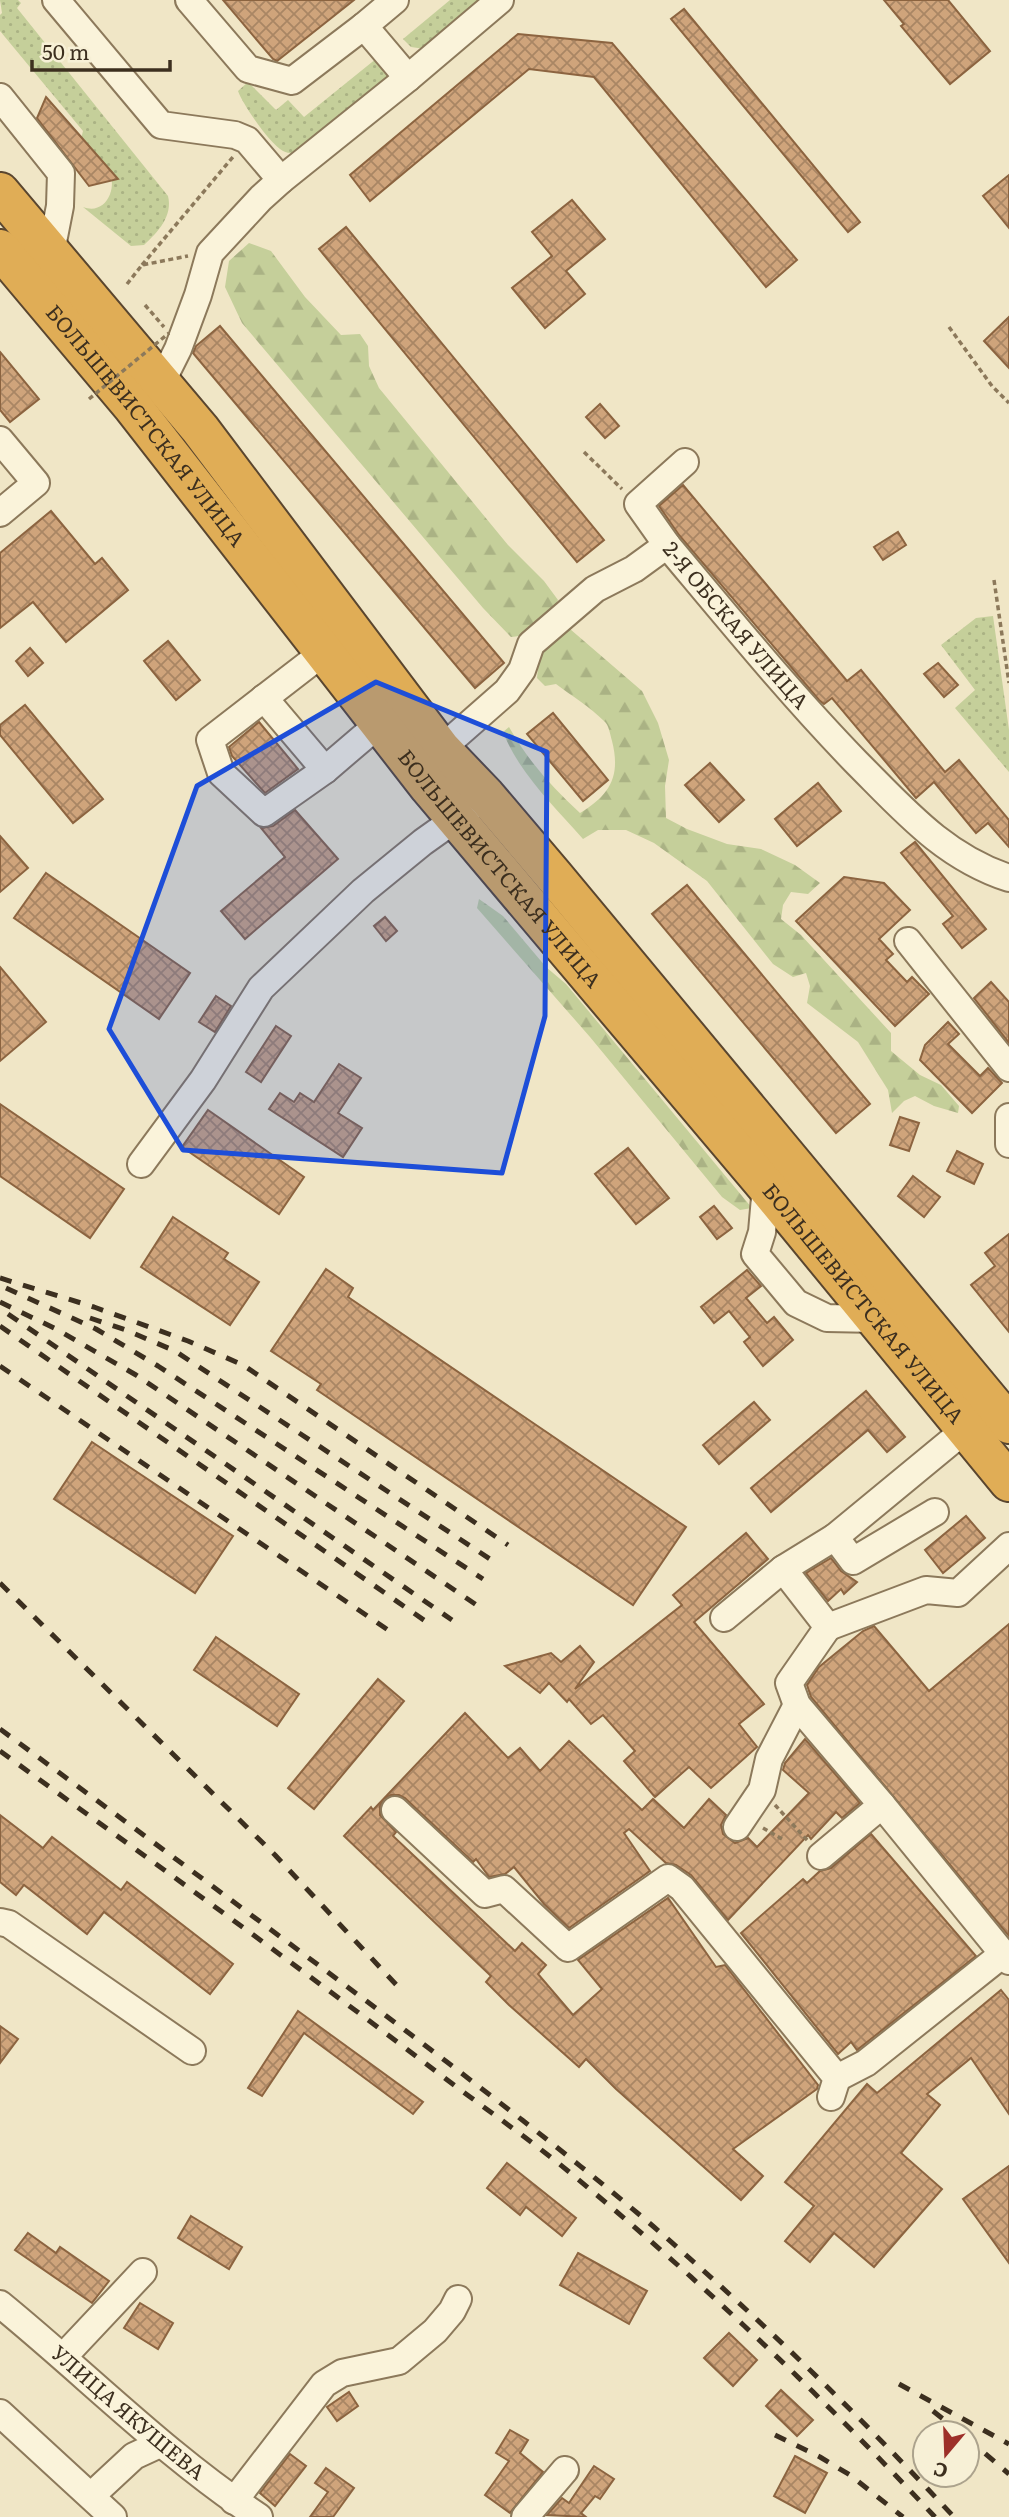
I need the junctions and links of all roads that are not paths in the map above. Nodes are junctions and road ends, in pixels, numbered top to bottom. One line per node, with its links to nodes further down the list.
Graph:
1 (56, 0): 8 (street)
2 (189, 0): 5 (street)
3 (395, 0): 5 (street)
4 (500, 0): 6 (street)
5 (364, 26): 6 (street)
6 (408, 78): 8 (street)
7 (0, 97): 11 (street)
8 (281, 180): 12 (street)
9 (0, 192): 11 (highway, БОЛЬШЕВИСТСКАЯ УЛИЦА)
10 (0, 249): 17 (highway, БОЛЬШЕВИСТСКАЯ УЛИЦА)
11 (51, 252): 12 (highway, БОЛЬШЕВИСТСКАЯ УЛИЦА)
12 (161, 383): 20 (highway, БОЛЬШЕВИСТСКАЯ УЛИЦА)
13 (0, 440): 15 (street)
14 (685, 462): 16 (street)
15 (0, 513)
16 (667, 545): 20 (street, 2-Я ОБСКАЯ УЛИЦА); 24 (street, 2-Я ОБСКАЯ УЛИЦА)
17 (324, 652): 18 (street); 19 (highway, БОЛЬШЕВИСТСКАЯ УЛИЦА)
18 (264, 698): 21 (street); 21 (street)
19 (380, 723): 21 (street); 23 (highway, БОЛЬШЕВИСТСКАЯ УЛИЦА)
20 (441, 749): 22 (highway, БОЛЬШЕВИСТСКАЯ УЛИЦА)
21 (325, 770)
22 (486, 796): 23 (street); 32 (highway, БОЛЬШЕВИСТСКАЯ УЛИЦА)
23 (456, 819): 29 (street); 30 (highway, БОЛЬШЕВИСТСКАЯ УЛИЦА)
24 (1009, 878)
25 (908, 941): 26 (street)
26 (1009, 1068)
27 (1009, 1117): 28 (street)
28 (1009, 1144)
29 (141, 1164)
30 (766, 1186): 31 (highway, БОЛЬШЕВИСТСКАЯ УЛИЦА); 31 (street)
31 (877, 1318): 33 (highway, БОЛЬШЕВИСТСКАЯ УЛИЦА)
32 (1009, 1424)
33 (967, 1429): 34 (highway, БОЛЬШЕВИСТСКАЯ УЛИЦА); 36 (street)
34 (1009, 1482)
35 (934, 1512): 36 (street)
36 (835, 1537): 38 (street)
37 (1009, 1546): 40 (street)
38 (783, 1569): 39 (street); 40 (street)
39 (724, 1618)
40 (828, 1627): 41 (street)
41 (797, 1705): 42 (street); 44 (street)
42 (882, 1805): 45 (street); 47 (street)
43 (396, 1810): 47 (street)
44 (737, 1827)
45 (821, 1856)
46 (0, 1922): 48 (street)
47 (1006, 1957)
48 (192, 2051)
49 (143, 2272): 52 (street)
50 (458, 2299): 57 (street)
51 (0, 2304): 52 (street, УЛИЦА ЯКУШЕВА)
52 (64, 2356): 54 (street, УЛИЦА ЯКУШЕВА)
53 (0, 2413): 56 (street)
54 (160, 2444): 56 (street); 57 (street, УЛИЦА ЯКУШЕВА)
55 (565, 2470): 59 (street)
56 (92, 2495): 58 (street)
57 (244, 2510)
58 (113, 2517)
59 (525, 2517)

